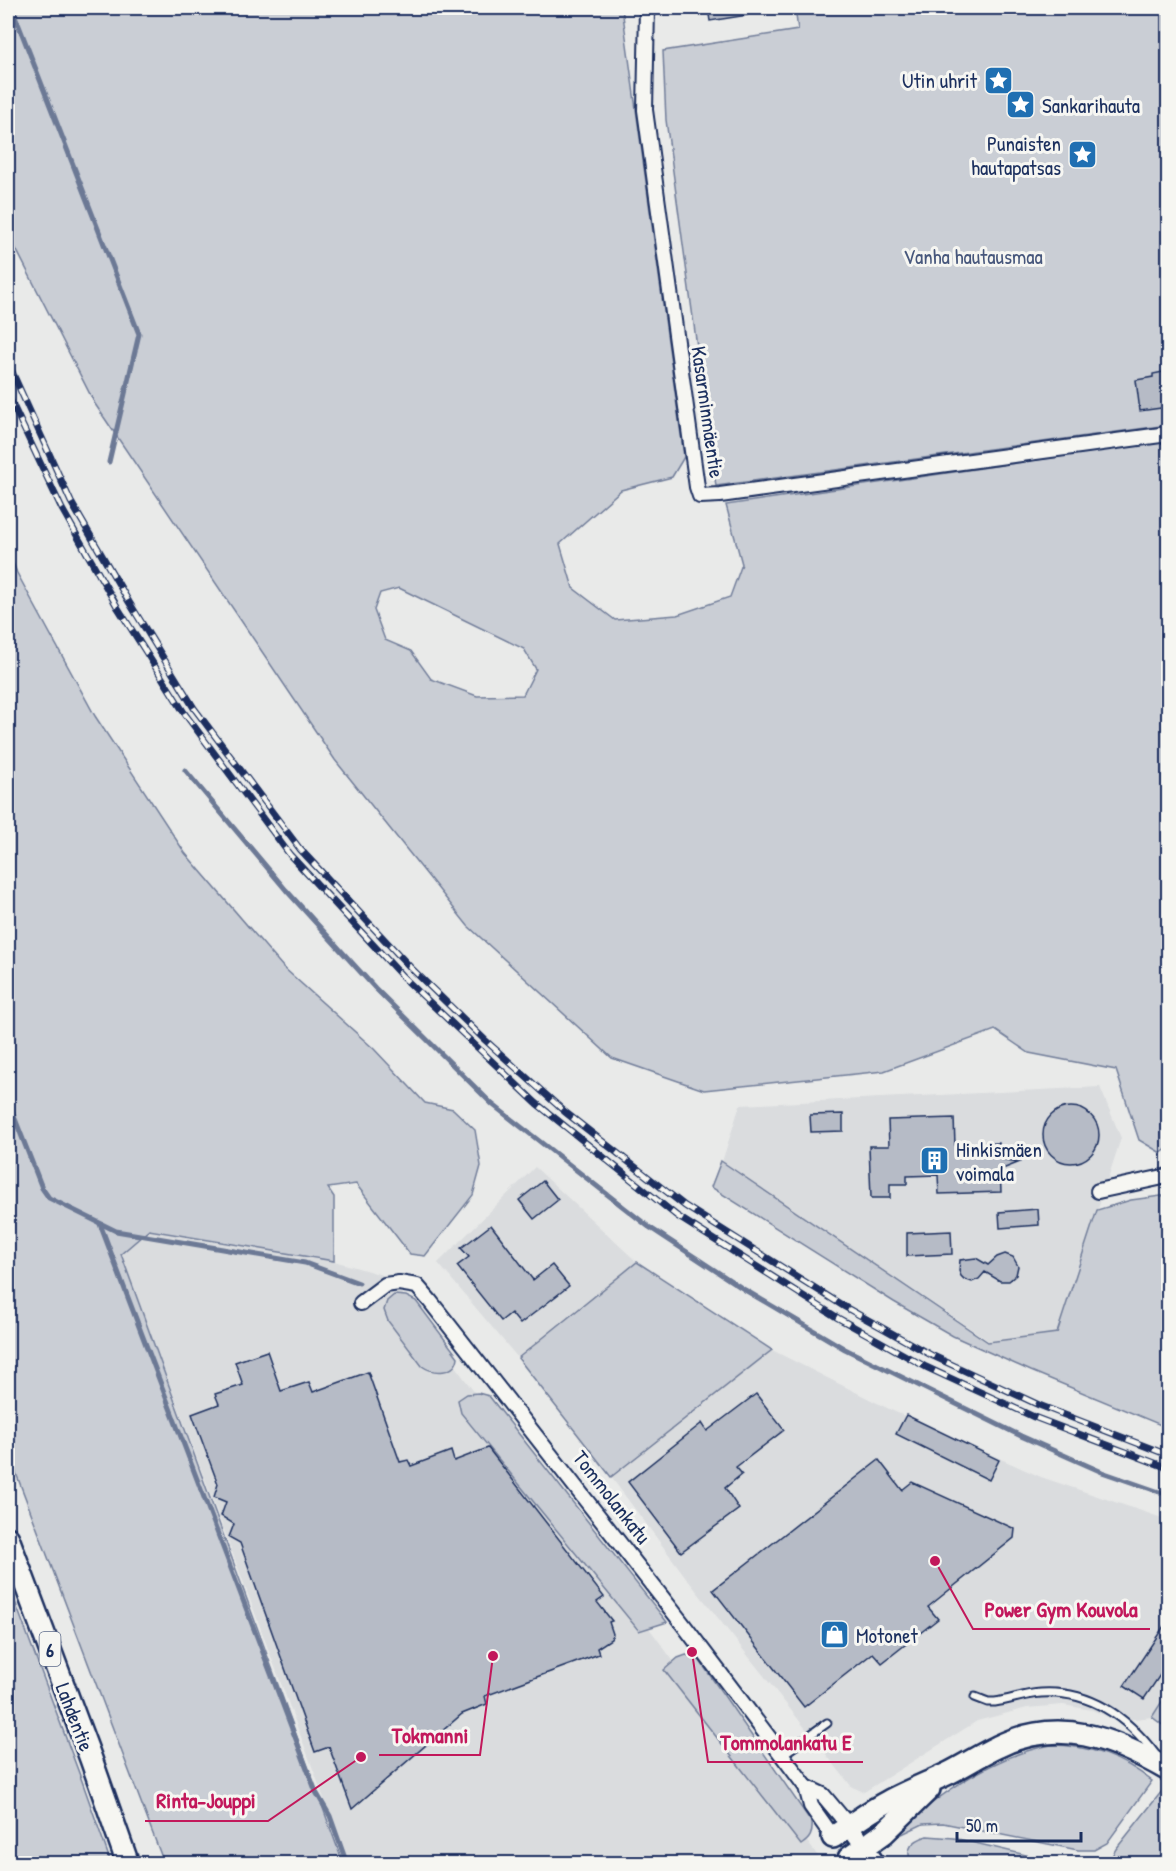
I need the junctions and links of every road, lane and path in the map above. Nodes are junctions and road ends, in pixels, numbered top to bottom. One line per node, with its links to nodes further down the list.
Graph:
1 (646, 8): 2 (street, Kasarminmäentie)
2 (1168, 434)
3 (1168, 1176): 4 (street)
4 (1098, 1191)
5 (361, 1303): 9 (street, Tommolankatu)
6 (8, 1538): 15 (main road, Lahdentie / 6)
7 (975, 1697): 10 (lane)
8 (827, 1723): 9 (lane)
9 (782, 1755): 12 (street, Tommolankatu)
10 (1168, 1770): 11 (main road)
11 (951, 1772): 13 (main road); 14 (main road)
12 (806, 1787): 13 (street, Tommolankatu); 13 (street, Tommolankatu)
13 (841, 1831): 14 (street, Tommolankatu)
14 (861, 1858)
15 (128, 1863)

